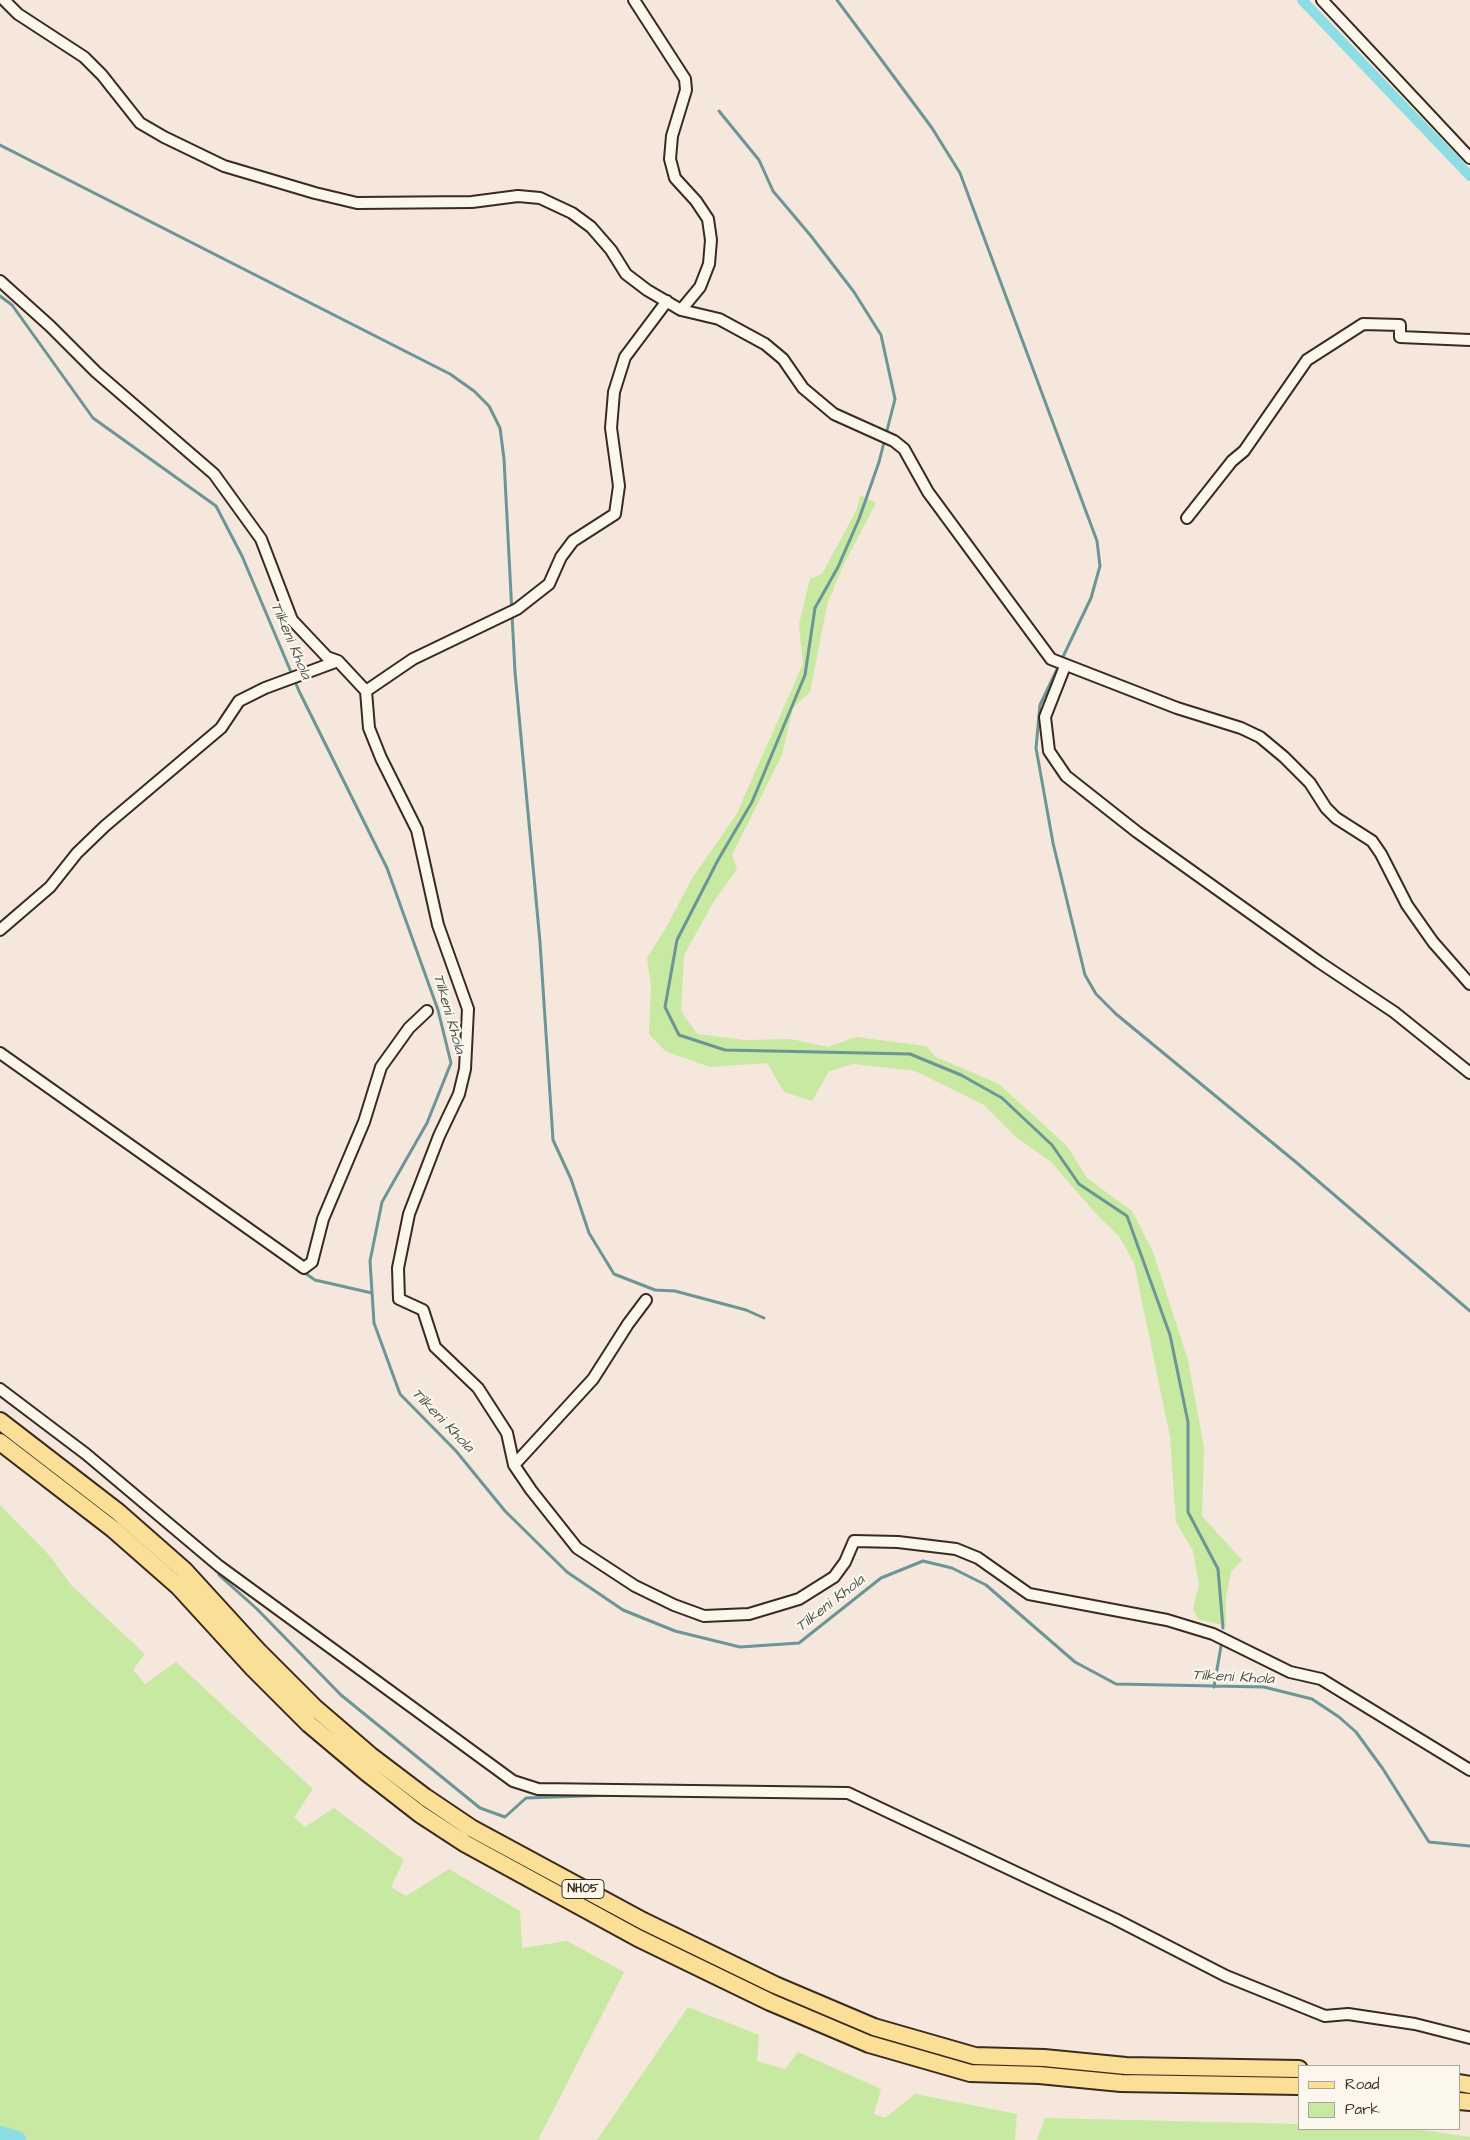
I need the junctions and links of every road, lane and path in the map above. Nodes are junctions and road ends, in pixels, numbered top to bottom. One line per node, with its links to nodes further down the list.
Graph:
1 (4, 0): 6 (street)
2 (634, 0): 7 (street)
3 (1322, 0): 4 (street)
4 (1470, 158)
5 (0, 281): 10 (street)
6 (667, 301): 7 (street); 12 (street)
7 (681, 310): 11 (street)
8 (1470, 340): 9 (street)
9 (1187, 518)
10 (338, 660): 12 (street); 13 (street)
11 (1065, 666): 14 (street); 17 (street)
12 (366, 691): 22 (street)
13 (0, 930)
14 (1470, 984)
15 (427, 1011): 16 (street)
16 (0, 1053)
17 (1470, 1073)
18 (646, 1300): 22 (street)
19 (0, 1389): 24 (street)
20 (0, 1421): 25 (main road, NH05)
21 (0, 1442): 26 (main road, NH05)
22 (514, 1465): 23 (street)
23 (1470, 1770)
24 (1470, 2038)
25 (1298, 2069)
26 (1298, 2086)

